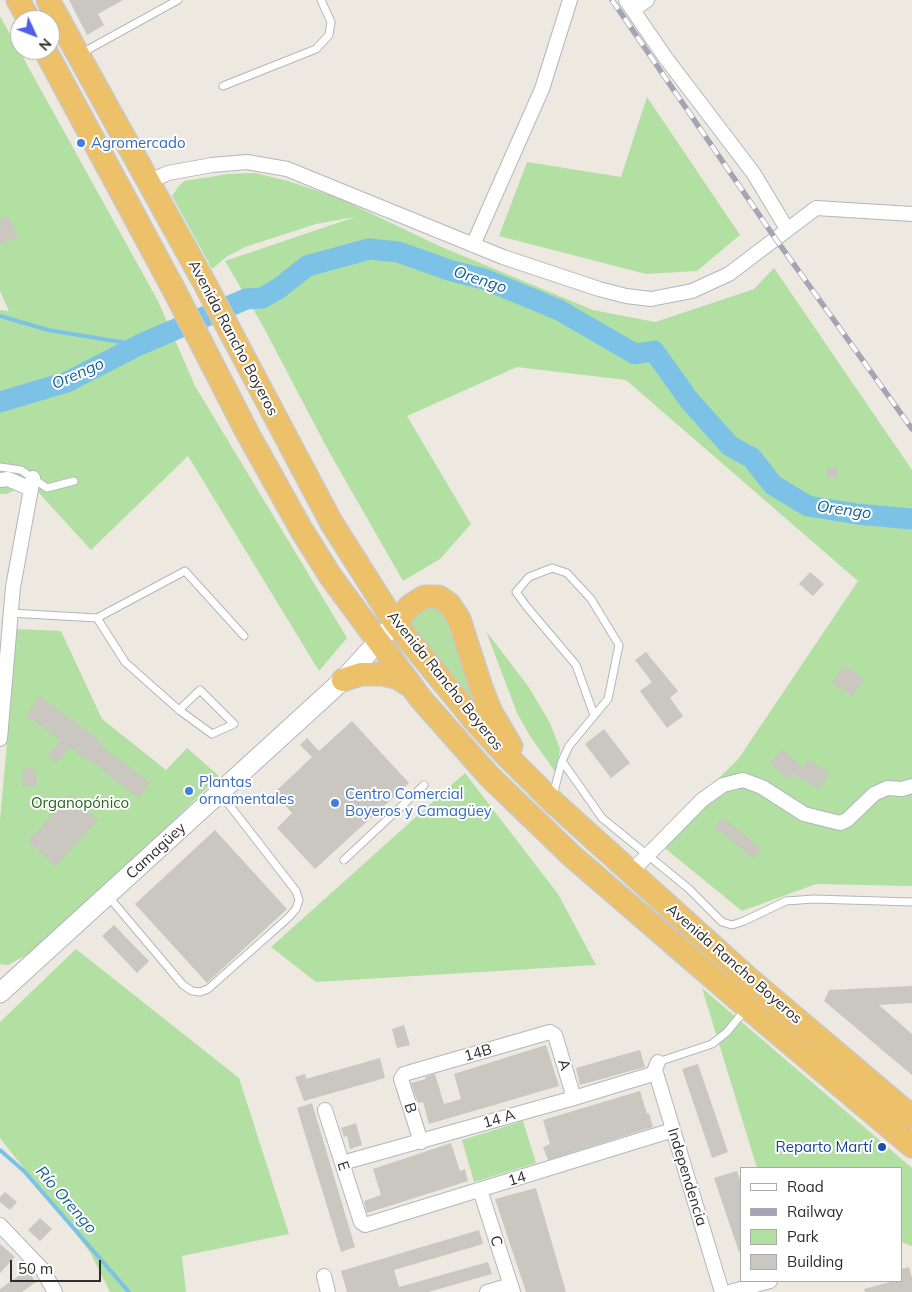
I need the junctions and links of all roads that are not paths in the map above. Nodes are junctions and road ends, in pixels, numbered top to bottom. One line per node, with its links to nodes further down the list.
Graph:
1 (48, 0): 7 (highway, Avenida Rancho Boyeros)
2 (178, 0): 7 (lane)
3 (321, 0): 9 (lane)
4 (570, 0): 13 (street)
5 (647, 0): 6 (street)
6 (630, 5): 12 (street)
7 (78, 55): 10 (highway, Avenida Rancho Boyeros)
8 (50, 60): 22 (highway, Avenida Rancho Boyeros)
9 (223, 86)
10 (148, 182): 13 (street); 20 (highway, Avenida Rancho Boyeros)
11 (912, 214): 12 (street)
12 (787, 229): 13 (street)
13 (473, 245)
14 (0, 467): 17 (lane)
15 (0, 480): 17 (street)
16 (74, 481): 17 (lane)
17 (32, 484): 18 (street)
18 (10, 613): 19 (lane); 27 (street)
19 (97, 618): 21 (lane); 25 (lane)
20 (395, 622): 22 (main road, Camagüey); 32 (highway, Avenida Rancho Boyeros); 32 (highway)
21 (244, 636)
22 (378, 642): 23 (main road, Camagüey); 24 (highway, Avenida Rancho Boyeros)
23 (343, 680): 24 (highway); 31 (main road, Camagüey)
24 (421, 699): 39 (highway, Avenida Rancho Boyeros)
25 (179, 710): 25 (lane)
26 (594, 715): 26 (lane); 28 (lane)
27 (0, 739)
28 (562, 762): 32 (lane); 33 (lane)
29 (424, 785): 34 (lane)
30 (912, 786): 33 (street)
31 (220, 793): 36 (main road, Camagüey); 36 (lane)
32 (552, 802): 35 (highway, Avenida Rancho Boyeros)
33 (647, 854): 35 (street); 37 (lane)
34 (344, 860)
35 (630, 873): 45 (highway, Avenida Rancho Boyeros)
36 (108, 896): 38 (main road, Camagüey)
37 (912, 902)
38 (0, 993)
39 (747, 1008): 41 (lane); 48 (highway, Avenida Rancho Boyeros)
40 (552, 1033): 42 (street, 14B); 43 (street, A)
41 (657, 1068): 43 (street, 14 A); 46 (street, Independencia)
42 (404, 1074): 47 (street, B)
43 (574, 1098): 47 (street, 14 A)
44 (325, 1110): 49 (street, E)
45 (910, 1113)
46 (673, 1130): 50 (street, 14); 59 (street, Independencia)
47 (421, 1142): 49 (street, 14 A)
48 (912, 1146)
49 (342, 1163): 51 (street, E)
50 (480, 1190): 51 (street, 14); 55 (street, C)
51 (361, 1222)
52 (0, 1225): 56 (street)
53 (324, 1276): 57 (street)
54 (766, 1282): 60 (street)
55 (512, 1288): 58 (street)
56 (55, 1292)
57 (328, 1292)
58 (487, 1292)
59 (722, 1292)
60 (730, 1292)

